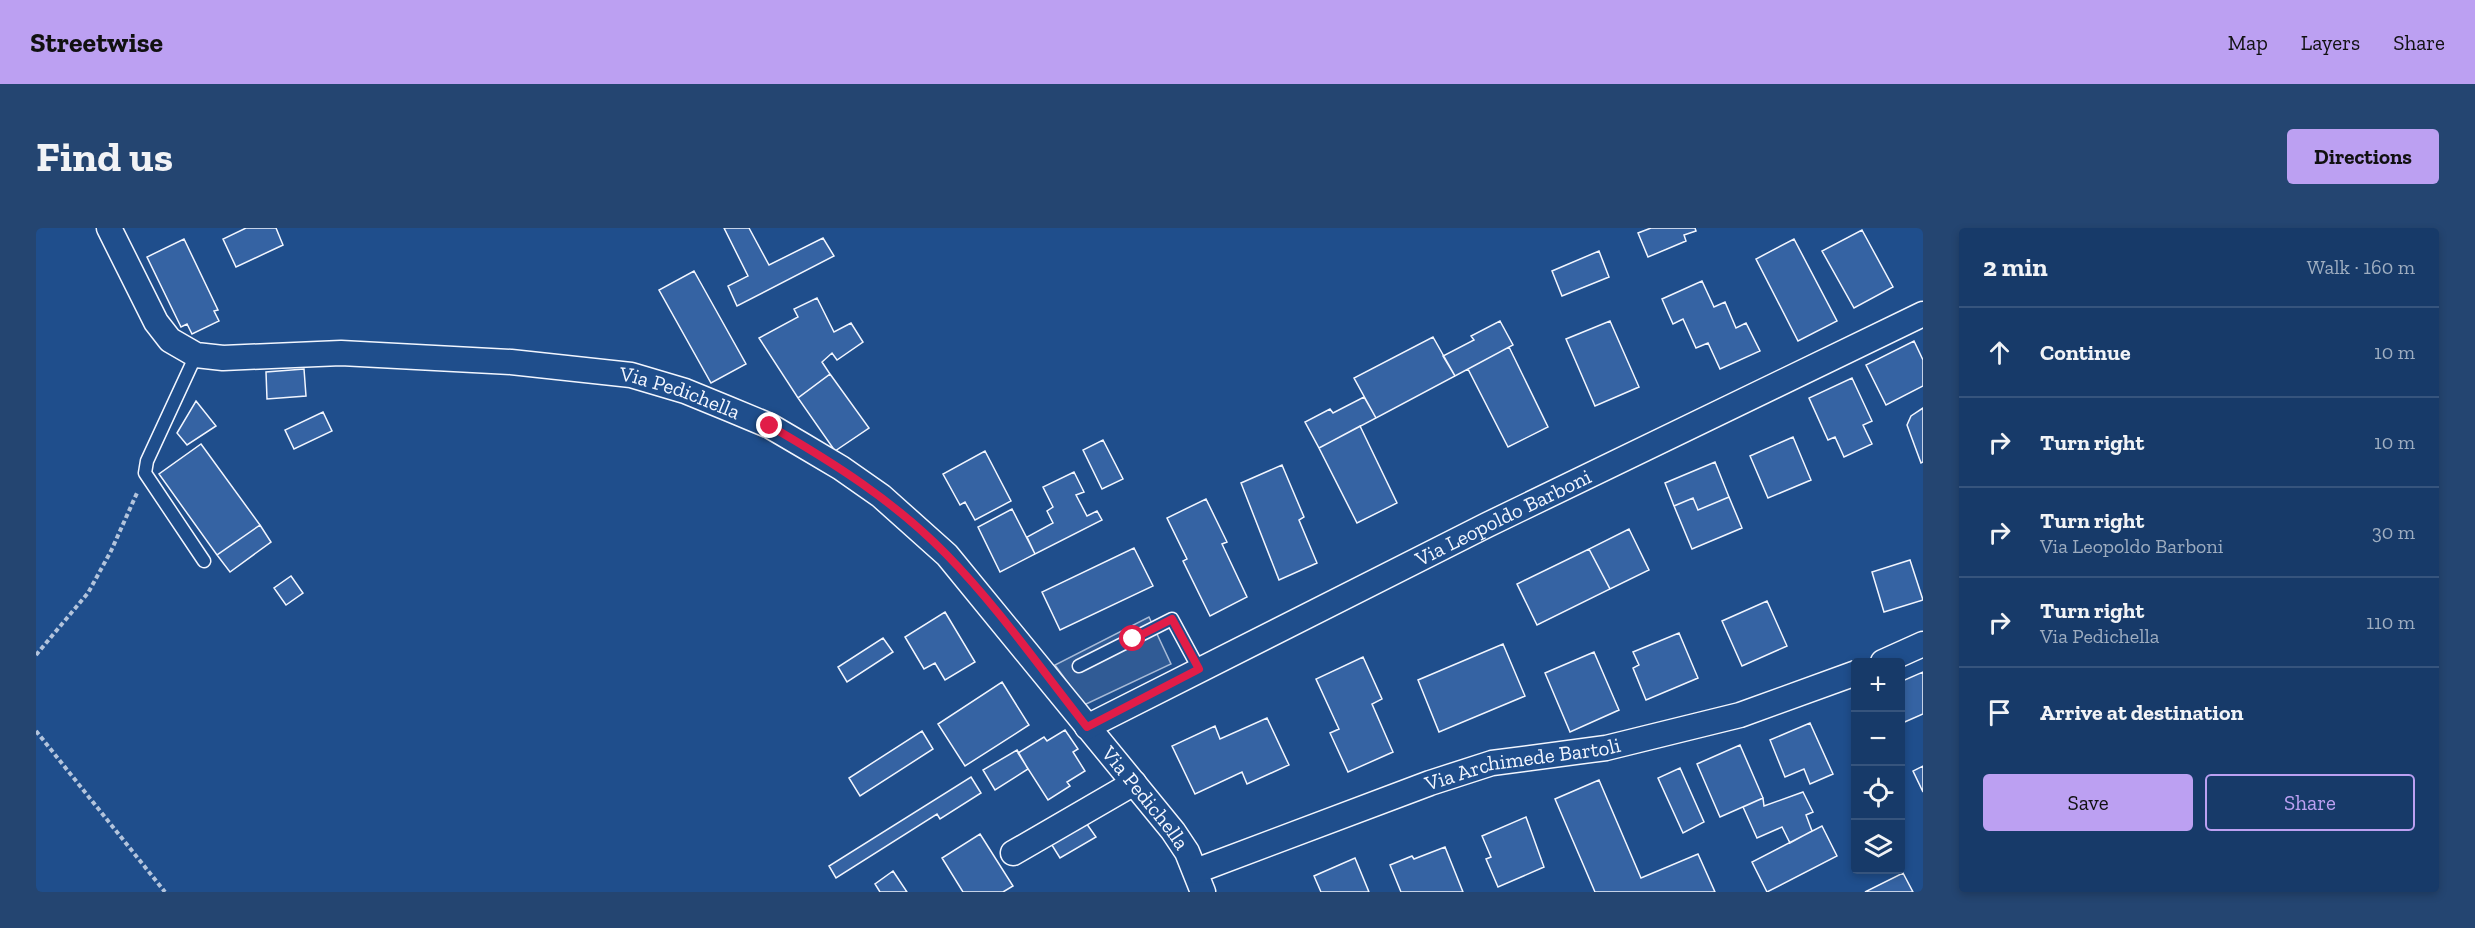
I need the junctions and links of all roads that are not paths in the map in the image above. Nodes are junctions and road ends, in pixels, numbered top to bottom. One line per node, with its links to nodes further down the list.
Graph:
1 (109, 228): 3 (street, Via Pedichella)
2 (1923, 314): 8 (street, Via Leopoldo Barboni)
3 (196, 355): 4 (lane); 10 (street, Via Pedichella)
4 (204, 561)
5 (1923, 644): 6 (street)
6 (1894, 658)
7 (1079, 666): 8 (lane)
8 (1199, 669): 10 (street, Via Leopoldo Barboni)
9 (1851, 675): 13 (street, Via Archimede Bartoli)
10 (1087, 727): 11 (street, Via Pedichella)
11 (1134, 783): 12 (street); 13 (street, Via Pedichella)
12 (1012, 853)
13 (1200, 882)

